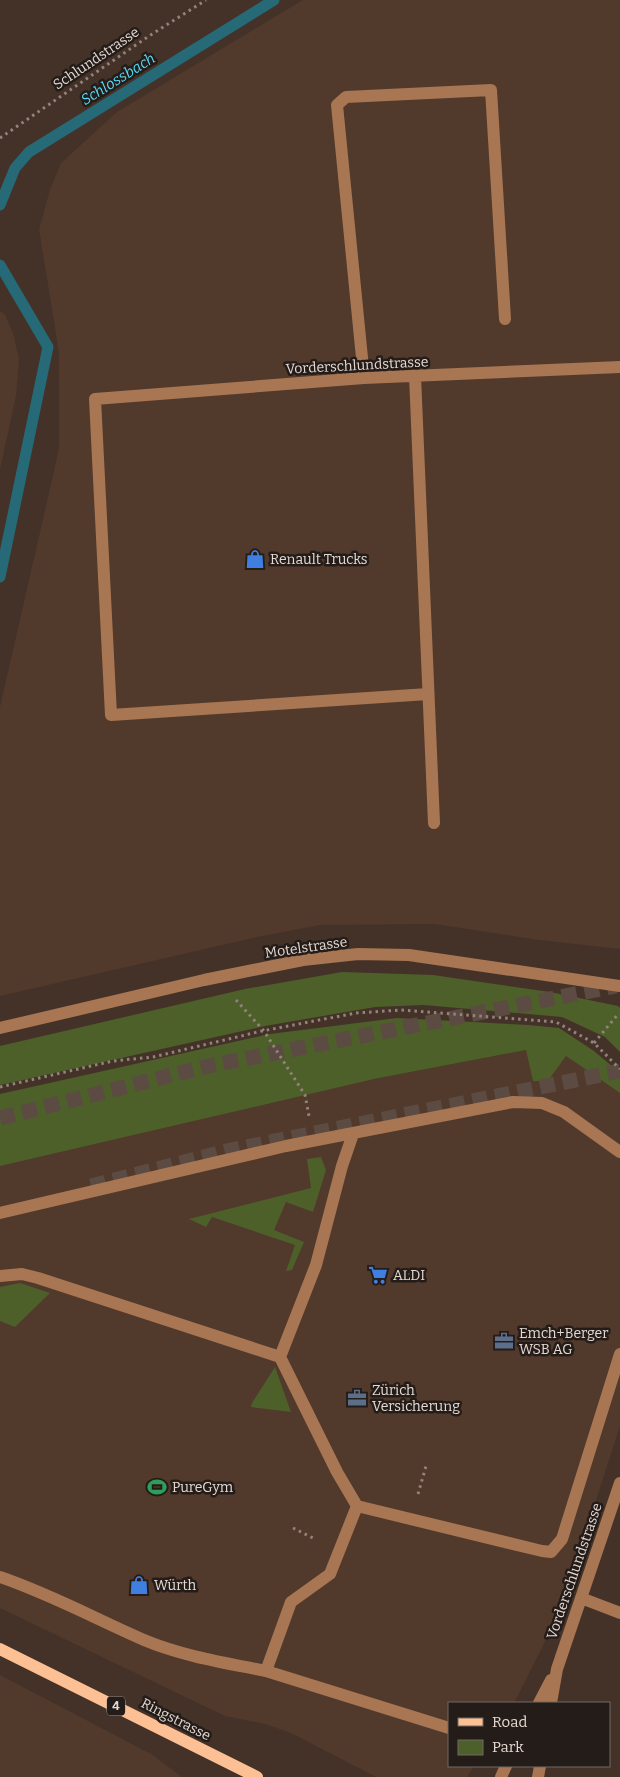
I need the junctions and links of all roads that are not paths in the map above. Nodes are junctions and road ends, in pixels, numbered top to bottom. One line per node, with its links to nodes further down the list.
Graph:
1 (505, 319): 4 (street)
2 (620, 367): 3 (street, Vorderschlundstrasse)
3 (415, 376): 4 (street, Vorderschlundstrasse); 5 (street)
4 (364, 378): 5 (street, Vorderschlundstrasse)
5 (428, 694): 6 (street)
6 (434, 823)
7 (620, 986): 8 (street, Motelstrasse)
8 (0, 1028)
9 (354, 1134): 10 (street); 11 (street); 14 (street)
10 (620, 1152)
11 (0, 1213)
12 (0, 1276): 14 (street)
13 (620, 1354): 16 (street)
14 (280, 1357): 16 (street)
15 (620, 1483): 18 (street, Vorderschlundstrasse)
16 (357, 1506): 22 (street)
17 (0, 1577): 22 (street)
18 (581, 1598): 19 (street); 21 (street, Vorderschlundstrasse)
19 (620, 1613)
20 (0, 1649): 26 (main road, Ringstrasse / 4)
21 (557, 1669): 23 (street, Vorderschlundstrasse); 24 (street, Vorderschlundstrasse)
22 (266, 1671): 25 (street)
23 (540, 1702)
24 (551, 1702)
25 (448, 1728)
26 (256, 1777)

